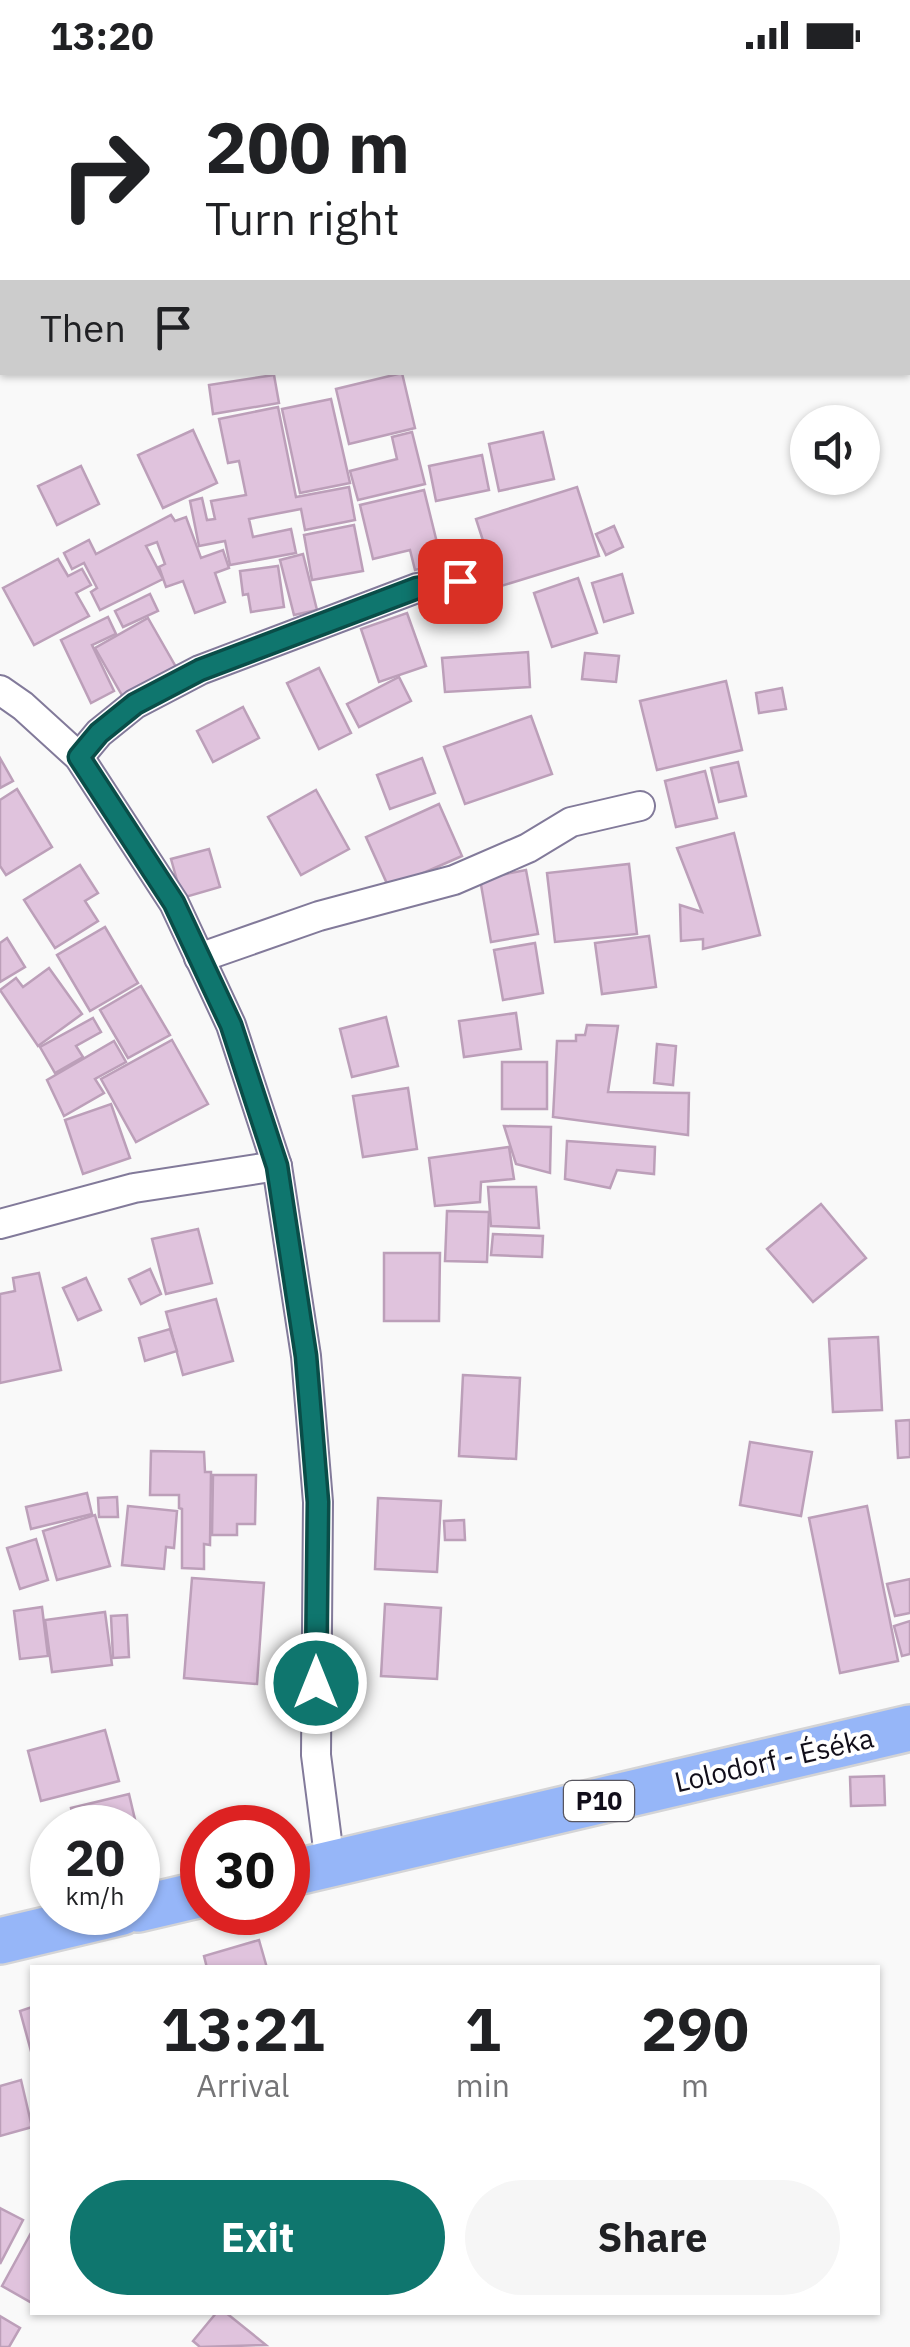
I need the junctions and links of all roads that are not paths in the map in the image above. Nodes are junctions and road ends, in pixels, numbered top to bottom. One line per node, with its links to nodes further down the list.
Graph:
1 (460, 581): 3 (street)
2 (0, 690): 3 (street)
3 (79, 757): 5 (street)
4 (640, 806): 5 (street)
5 (199, 958): 6 (street)
6 (277, 1166): 7 (street); 9 (street)
7 (0, 1224)
8 (910, 1728): 10 (main road, Lolodorf - Éséka / P10)
9 (310, 1853)
10 (310, 1869)
11 (30, 1934): 12 (main road)
12 (0, 1941)

